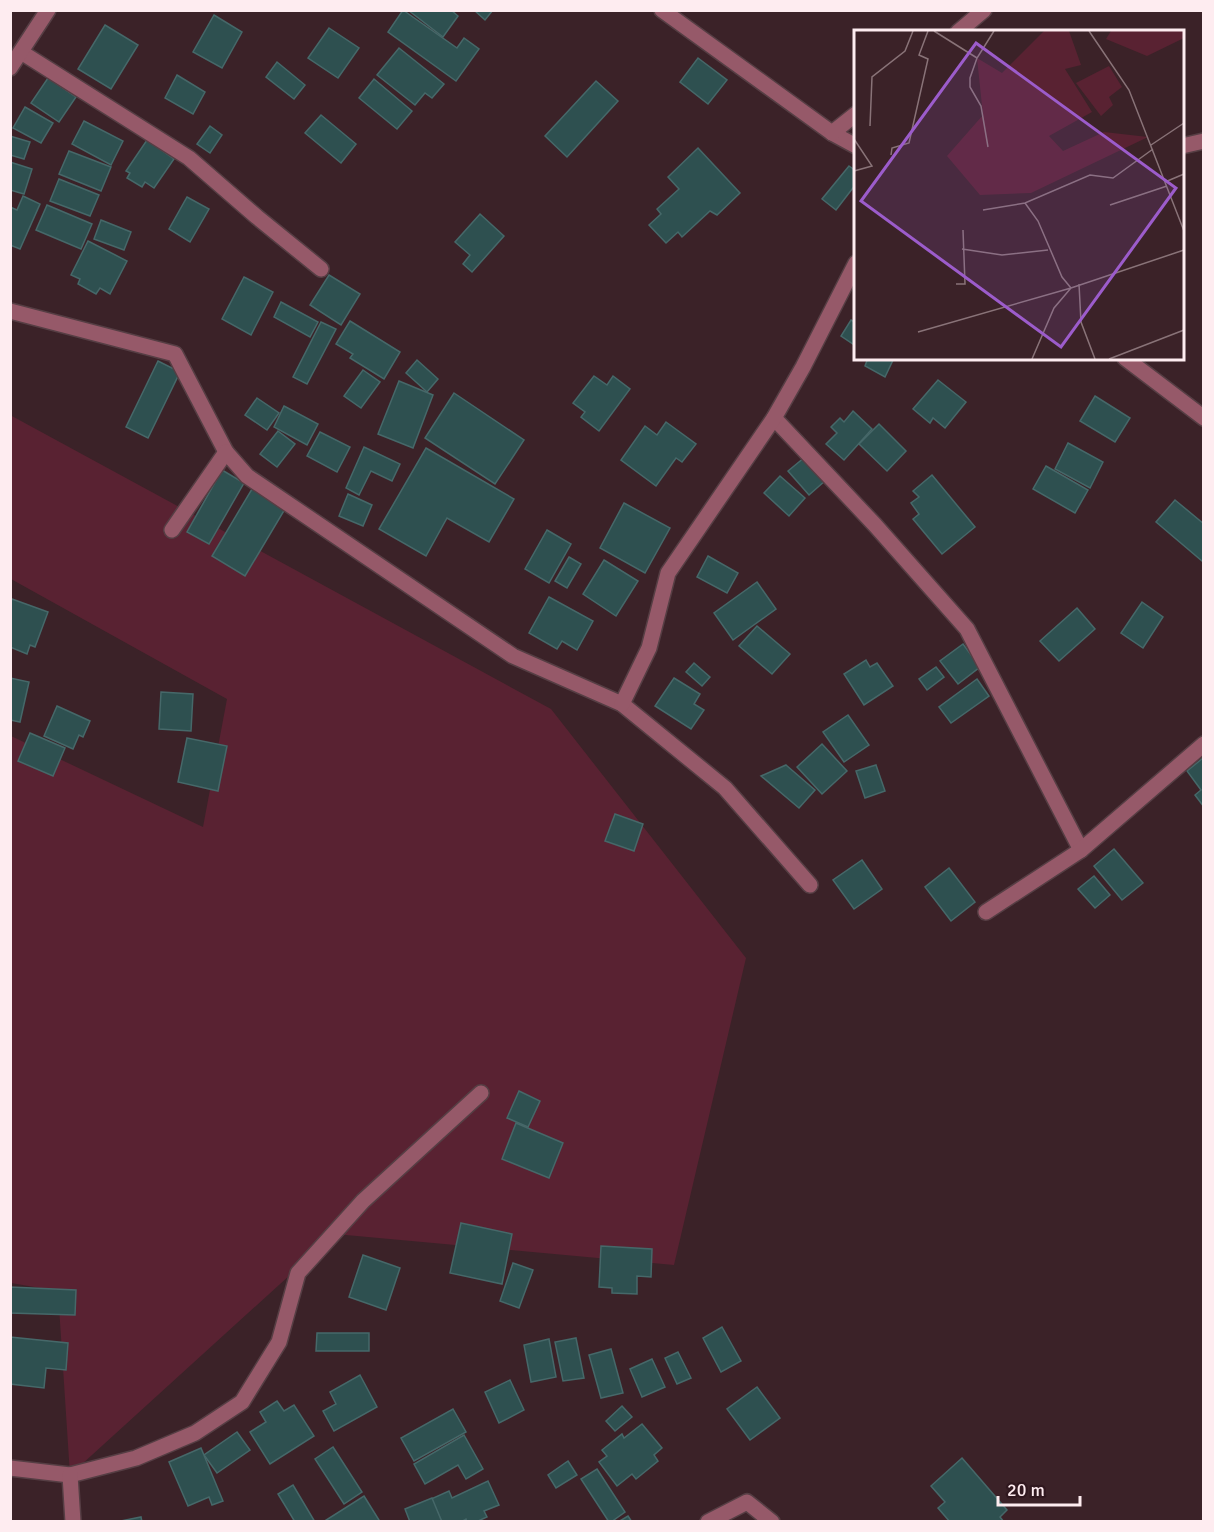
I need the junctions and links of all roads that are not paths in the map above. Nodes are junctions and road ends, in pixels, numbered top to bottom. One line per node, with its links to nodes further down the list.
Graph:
1 (48, 10): 5 (street)
2 (662, 10): 8 (street)
3 (984, 10): 4 (street)
4 (960, 30)
5 (21, 52): 6 (street); 13 (street)
6 (10, 68)
7 (854, 115): 8 (street)
8 (832, 133): 10 (street)
9 (1203, 141): 11 (street)
10 (854, 145)
11 (1184, 146)
12 (854, 265): 16 (street)
13 (321, 269)
14 (10, 311): 18 (street)
15 (1128, 360): 17 (street)
16 (774, 418): 20 (street); 22 (street)
17 (1203, 418)
18 (226, 452): 19 (street); 20 (street)
19 (172, 530)
20 (622, 704): 23 (street)
21 (1203, 744): 22 (street)
22 (1081, 850): 24 (street)
23 (810, 885)
24 (986, 912)
25 (481, 1093): 27 (street)
26 (10, 1468): 27 (street)
27 (70, 1475): 28 (street)
28 (73, 1521)
29 (708, 1521): 30 (street)
30 (772, 1521)

